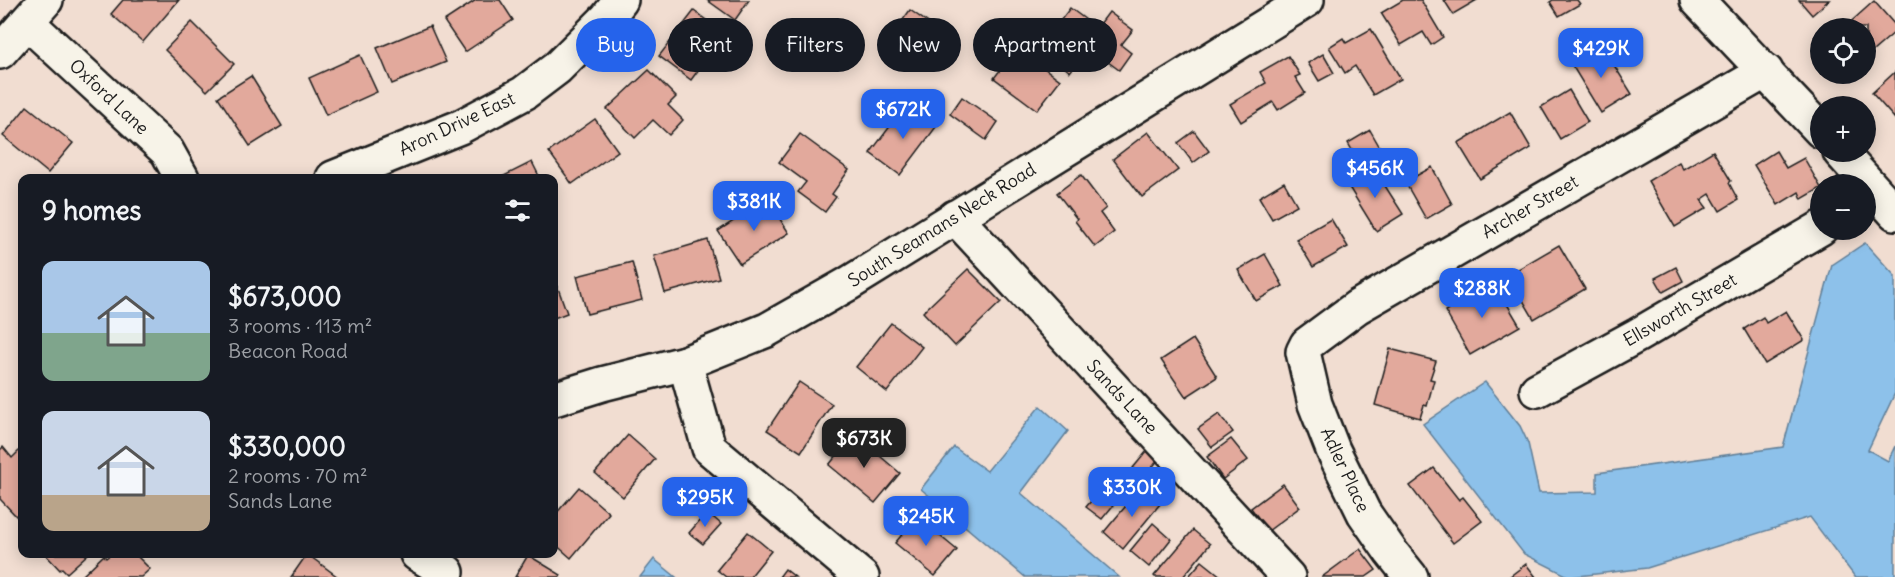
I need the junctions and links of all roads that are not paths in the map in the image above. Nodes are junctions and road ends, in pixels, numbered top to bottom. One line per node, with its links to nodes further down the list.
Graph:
1 (621, 0): 10 (street, Aron Drive East)
2 (1307, 0): 12 (street, South Seamans Neck Road)
3 (1697, 0): 6 (street)
4 (36, 11): 5 (street); 9 (street, Oxford Lane)
5 (0, 52)
6 (1766, 71): 7 (street); 14 (street, Archer Street)
7 (1810, 119)
8 (1848, 162): 11 (street)
9 (180, 174)
10 (343, 174)
11 (1880, 203)
12 (955, 216): 15 (street, South Seamans Neck Road); 21 (street, Sands Lane)
13 (1810, 234): 16 (street, Ellsworth Street)
14 (1303, 352): 22 (street, Adler Place)
15 (685, 363): 17 (street, South Seamans Neck Road); 20 (street)
16 (1537, 390)
17 (558, 398)
18 (426, 558): 19 (street)
19 (450, 568)
20 (862, 577)
21 (1288, 577)
22 (1411, 577)

